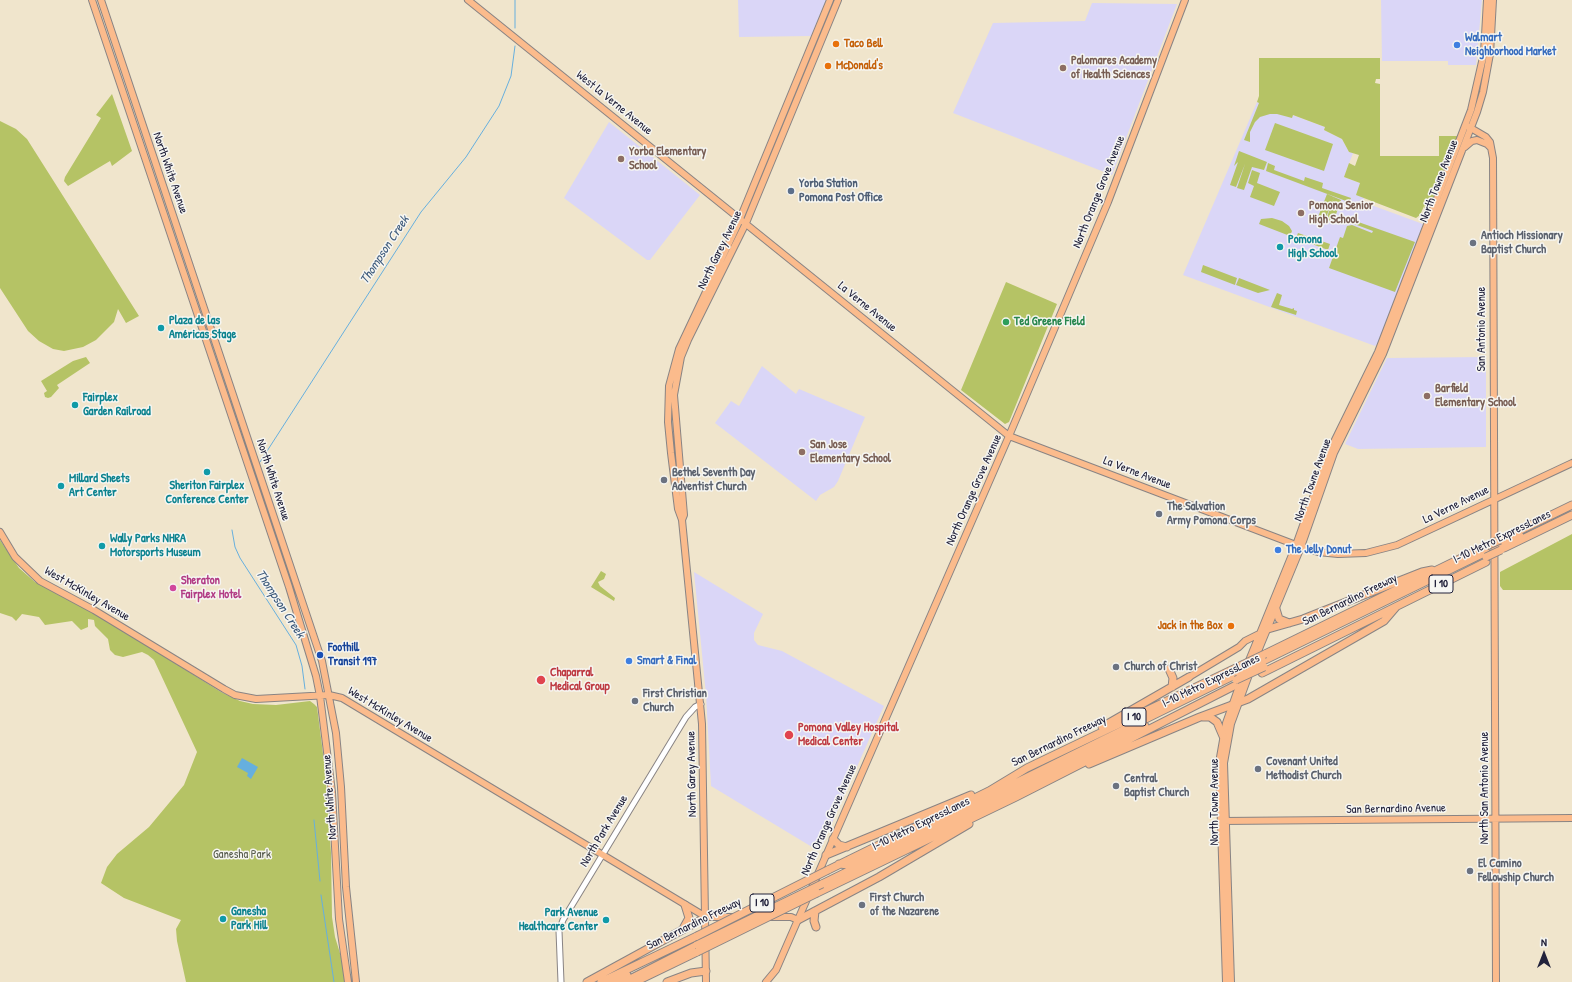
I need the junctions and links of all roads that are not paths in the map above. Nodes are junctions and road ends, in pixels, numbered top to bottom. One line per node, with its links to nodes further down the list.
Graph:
1 (92, 0): 47 (main road, North White Avenue)
2 (101, 0): 46 (main road, North White Avenue)
3 (468, 0): 17 (main road, West la Verne Avenue)
4 (838, 0): 9 (main road, North Garey Avenue)
5 (1185, 0): 21 (main road, North Orange Grove Avenue)
6 (1487, 0): 13 (main road, North Towne Avenue)
7 (1493, 0): 13 (main road, North Towne Avenue)
8 (829, 3): 9 (main road); 10 (main road, North Garey Avenue)
9 (826, 31): 11 (main road, North Garey Avenue)
10 (817, 34): 11 (main road); 12 (main road, North Garey Avenue)
11 (816, 54): 14 (main road, North Garey Avenue)
12 (780, 123): 14 (main road); 17 (main road, North Garey Avenue)
13 (1469, 126): 15 (main road, North Towne Avenue); 16 (main road); 30 (main road, North Towne Avenue)
14 (783, 133): 18 (main road, North Garey Avenue)
15 (1464, 148): 16 (main road); 30 (main road, North Towne Avenue)
16 (1492, 149): 23 (main road, San Antonio Avenue)
17 (741, 218): 18 (main road, West la Verne Avenue); 19 (main road, North Garey Avenue)
18 (746, 222): 20 (main road, North Garey Avenue); 21 (main road, La Verne Avenue)
19 (668, 407): 20 (main road); 27 (main road, North Garey Avenue)
20 (676, 435): 27 (main road, North Garey Avenue)
21 (1009, 436): 30 (main road, La Verne Avenue); 59 (main road, North Orange Grove Avenue)
22 (1572, 463): 23 (main road, La Verne Avenue)
23 (1494, 499): 30 (main road, La Verne Avenue); 34 (main road, San Antonio Avenue)
24 (1572, 505): 31 (highway, San Bernardino Freeway / I 10)
25 (1572, 510): 31 (highway, I-10 Metro ExpressLanes)
26 (1572, 516): 31 (highway, I-10 Metro ExpressLanes)
27 (682, 520): 48 (main road, North Garey Avenue)
28 (1572, 521): 31 (highway, San Bernardino Freeway / I 10)
29 (0, 532): 47 (main road, West McKinley Avenue)
30 (1298, 546): 36 (main road, North Towne Avenue); 38 (main road, North Towne Avenue)
31 (1500, 547): 32 (highway, San Bernardino Freeway / I 10); 32 (highway, San Bernardino Freeway / I 10, bridge)
32 (1486, 554): 33 (highway, San Bernardino Freeway / I 10); 35 (highway, San Bernardino Freeway / I 10); 40 (highway, I-10 Metro ExpressLanes)
33 (1440, 569): 37 (highway); 40 (highway, San Bernardino Freeway / I 10)
34 (1495, 594): 57 (main road, North San Antonio Avenue)
35 (1396, 607): 40 (highway, San Bernardino Freeway / I 10); 49 (highway)
36 (1276, 609): 37 (highway); 38 (main road, North Towne Avenue)
37 (1289, 623): 38 (highway)
38 (1265, 631): 39 (main road); 40 (main road, North Towne Avenue)
39 (1239, 647): 40 (main road); 43 (main road)
40 (1261, 659): 42 (highway, San Bernardino Freeway / I 10, bridge); 44 (highway, San Bernardino Freeway / I 10); 49 (main road, North Towne Avenue)
41 (1169, 669): 45 (highway)
42 (1240, 669): 52 (highway, San Bernardino Freeway / I 10); 63 (highway, I-10 Metro ExpressLanes)
43 (1189, 677): 45 (highway)
44 (1235, 683): 53 (highway, San Bernardino Freeway / I 10); 70 (highway, I-10 Metro ExpressLanes, bridge)
45 (1172, 688): 52 (highway)
46 (329, 695): 47 (main road, West McKinley Avenue); 61 (main road, West McKinley Avenue); 74 (main road, North White Avenue)
47 (320, 696): 73 (main road, North White Avenue)
48 (701, 704): 61 (street, North Park Avenue); 66 (main road, North Garey Avenue)
49 (1235, 704): 50 (highway); 51 (main road, North Towne Avenue); 58 (main road, North Towne Avenue)
50 (1200, 717): 51 (highway); 53 (highway)
51 (1223, 736): 58 (main road, North Towne Avenue)
52 (1027, 768): 54 (highway, San Bernardino Freeway / I 10)
53 (1036, 786): 55 (highway, San Bernardino Freeway / I 10)
54 (989, 790): 60 (highway); 63 (highway, San Bernardino Freeway / I 10)
55 (1016, 797): 65 (highway); 70 (highway, San Bernardino Freeway / I 10, bridge)
56 (1572, 818): 57 (main road, San Bernardino Avenue)
57 (1496, 819): 58 (main road, San Bernardino Avenue); 86 (main road, North San Antonio Avenue)
58 (1223, 821): 84 (main road, North Towne Avenue); 85 (main road, North Towne Avenue)
59 (833, 839): 60 (highway); 62 (main road, North Orange Grove Avenue)
60 (847, 847): 62 (highway)
61 (602, 854): 64 (main road, West McKinley Avenue); 75 (street, North Park Avenue)
62 (826, 855): 67 (main road, North Orange Grove Avenue)
63 (838, 864): 71 (highway, San Bernardino Freeway / I 10, bridge)
64 (685, 905): 66 (main road, West McKinley Avenue); 69 (highway)
65 (815, 911): 67 (highway); 68 (highway)
66 (706, 917): 67 (main road); 69 (highway); 72 (main road, North Garey Avenue)
67 (798, 920): 83 (main road, North Orange Grove Avenue)
68 (816, 927)
69 (683, 928): 76 (highway)
70 (697, 948): 79 (highway, I-10 Metro ExpressLanes); 80 (highway, San Bernardino Freeway / I 10)
71 (667, 950): 77 (highway, San Bernardino Freeway / I 10); 78 (highway)
72 (706, 971): 81 (highway); 82 (main road, North Garey Avenue)
73 (348, 982)
74 (356, 982)
75 (561, 982)
76 (587, 982)
77 (601, 982)
78 (613, 982)
79 (624, 982)
80 (635, 982)
81 (667, 982)
82 (706, 982)
83 (766, 982)
84 (1226, 982)
85 (1231, 982)
86 (1496, 982)

